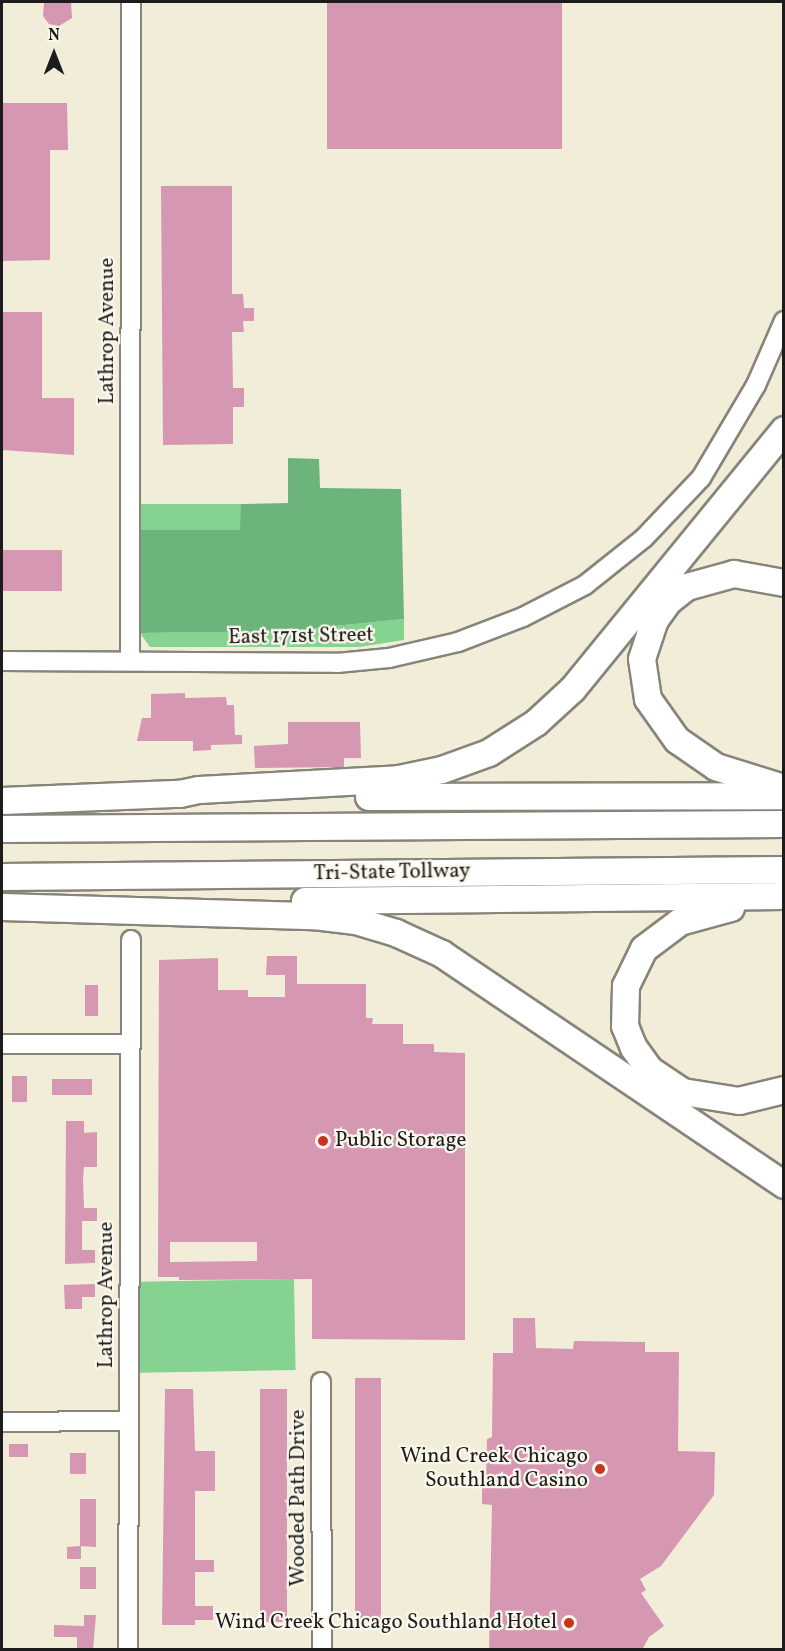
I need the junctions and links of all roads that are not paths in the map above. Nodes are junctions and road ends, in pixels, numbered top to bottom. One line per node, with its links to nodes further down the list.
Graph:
1 (131, 2): 5 (street, Lathrop Avenue)
2 (783, 321): 5 (street, East 171st Street)
3 (783, 430): 8 (highway)
4 (783, 583): 7 (highway)
5 (130, 660): 6 (street, East 171st Street)
6 (2, 661)
7 (783, 787)
8 (180, 795): 9 (highway); 10 (highway)
9 (783, 796)
10 (2, 801)
11 (783, 824): 12 (highway)
12 (2, 829)
13 (783, 870): 14 (highway, Tri-State Tollway)
14 (2, 877)
15 (783, 896): 17 (highway)
16 (783, 903): 21 (highway)
17 (2, 906): 22 (highway)
18 (131, 940): 20 (street, Lathrop Avenue)
19 (2, 1044): 20 (street)
20 (130, 1044): 24 (street, Lathrop Avenue)
21 (783, 1090)
22 (783, 1185)
23 (321, 1382): 27 (street, Wooded Path Drive)
24 (129, 1421): 25 (street); 26 (street, Lathrop Avenue)
25 (2, 1422)
26 (128, 1650)
27 (322, 1650)

